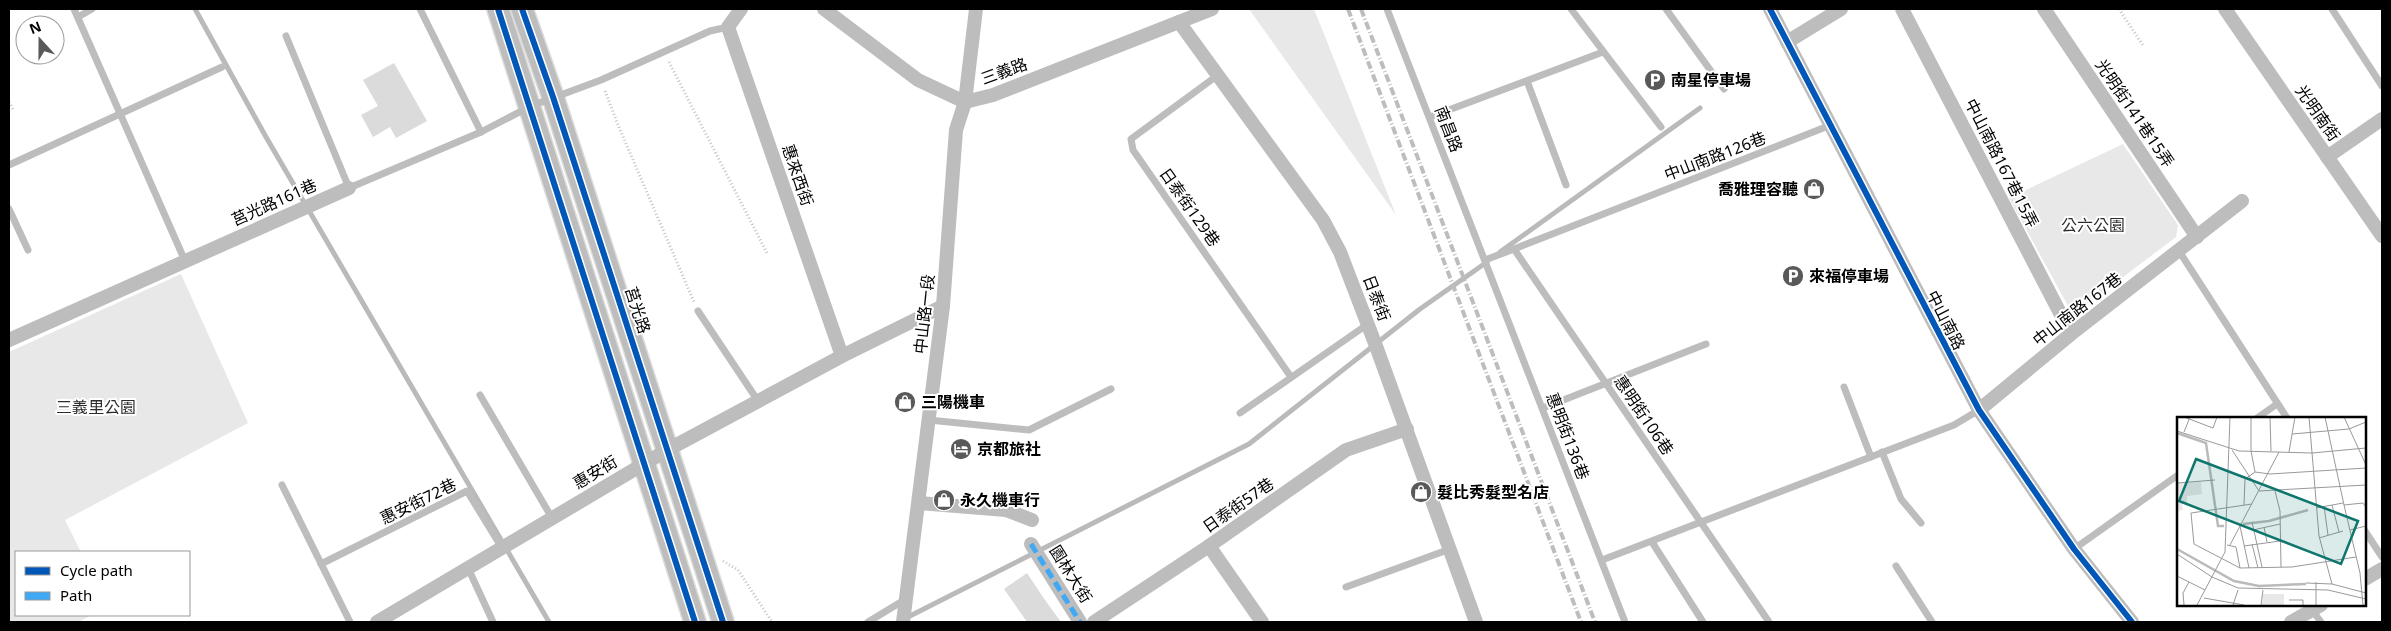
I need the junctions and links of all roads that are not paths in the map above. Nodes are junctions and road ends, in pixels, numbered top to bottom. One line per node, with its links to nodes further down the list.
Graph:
1 (74, 9): 19 (lane)
2 (92, 9): 19 (lane)
3 (420, 9): 38 (lane)
4 (498, 9): 32 (main road)
5 (522, 9): 30 (main road, 莒光路)
6 (741, 9): 21 (street)
7 (824, 9): 31 (street, 三義路)
8 (976, 9): 31 (street, 中山路一段)
9 (1212, 9): 20 (street, 三義路)
10 (1387, 9): 34 (lane, 南昌路)
11 (1571, 9): 24 (lane)
12 (1666, 9): 29 (lane)
13 (1770, 9): 23 (street, 中山南路)
14 (1841, 9): 23 (street)
15 (1902, 9): 55 (street, 中山南路167巷15弄)
16 (2044, 9): 46 (street, 光明街141巷15弄)
17 (2225, 9): 39 (street, 光明南街)
18 (2332, 9): 28 (lane)
19 (78, 17): 33 (lane)
20 (1179, 22): 26 (street, 日泰街); 31 (street, 三義路)
21 (728, 27): 30 (lane, 莒光路161巷); 58 (street, 惠來西街)
22 (286, 36): 42 (lane)
23 (1787, 42): 36 (street, 中山南路)
24 (1603, 52): 27 (lane); 37 (lane)
25 (222, 67): 33 (lane)
26 (1218, 75): 54 (street, 日泰街); 59 (lane, 日泰街129巷)
27 (1527, 81): 34 (lane); 41 (lane)
28 (2382, 86)
29 (1724, 89)
30 (553, 96): 32 (lane, 莒光路161巷); 73 (main road, 莒光路)
31 (965, 102): 52 (street, 中山路一段)
32 (531, 106): 38 (lane, 莒光路161巷); 76 (main road)
33 (119, 115): 40 (lane); 51 (lane)
34 (1430, 117): 50 (lane, 南昌路)
35 (2382, 119): 39 (street)
36 (1831, 125): 47 (lane, 中山南路126巷); 67 (street, 中山南路)
37 (1661, 127)
38 (481, 132): 42 (lane, 莒光路161巷)
39 (2328, 157): 45 (street, 光明南街)
40 (9, 165)
41 (1566, 185)
42 (349, 188): 51 (street, 莒光路161巷)
43 (2242, 201): 46 (street, 中山南路167巷)
44 (9, 209): 48 (lane)
45 (2382, 236)
46 (2197, 237): 49 (street, 中山南路167巷)
47 (1514, 249): 50 (lane); 60 (lane, 惠明街106巷)
48 (28, 250)
49 (2179, 251): 55 (street, 中山南路167巷); 65 (lane)
50 (1485, 260): 66 (lane, 惠明街136巷)
51 (185, 261): 56 (street, 莒光路161巷)
52 (943, 306): 58 (street, 惠安街); 71 (street, 中山路一段)
53 (698, 311): 64 (lane)
54 (1368, 324): 59 (lane); 72 (street, 日泰街)
55 (2071, 334): 67 (street, 中山南路167巷)
56 (9, 340)
57 (1706, 344): 60 (lane)
58 (842, 356): 64 (street, 惠安街)
59 (1291, 377): 68 (lane)
60 (1606, 384): 66 (lane); 82 (lane, 惠明街106巷)
61 (1844, 387): 75 (lane)
62 (1111, 389): 71 (lane)
63 (480, 395): 80 (lane)
64 (758, 401): 73 (street, 惠安街)
65 (2277, 404): 69 (lane); 70 (lane)
66 (1543, 408): 92 (lane, 惠明街136巷)
67 (1979, 410): 74 (lane); 90 (street, 中山南路)
68 (1240, 413)
69 (2258, 417)
70 (2286, 417)
71 (929, 420): 79 (street, 中山路一段)
72 (1407, 429): 87 (street, 日泰街57巷); 89 (street, 日泰街)
73 (669, 449): 76 (street, 惠安街); 105 (main road, 莒光路)
74 (1882, 452): 75 (lane); 83 (lane)
75 (1871, 457): 82 (lane)
76 (644, 464): 80 (street, 惠安街); 104 (main road)
77 (2177, 476): 90 (lane)
78 (282, 485): 93 (lane)
79 (919, 503): 81 (street); 99 (street, 中山路一段)
80 (552, 518): 88 (street, 惠安街)
81 (1032, 520)
82 (1700, 523): 85 (lane); 114 (lane, 惠明街106巷)
83 (1920, 523)
84 (2366, 533): 91 (lane)
85 (1652, 542): 92 (lane); 113 (lane)
86 (1031, 544): 108 (street, 園林大街)
87 (1209, 546): 109 (street, 日泰街57巷); 110 (street)
88 (502, 548): 93 (lane, 惠安街72巷); 95 (street, 惠安街)
89 (1450, 549): 98 (lane); 111 (street, 日泰街)
90 (2074, 549): 116 (street, 中山南路)
91 (2382, 557)
92 (1602, 560): 112 (lane, 惠明街136巷)
93 (321, 564): 101 (lane)
94 (1896, 566): 115 (lane)
95 (468, 568): 102 (street, 惠安街); 103 (lane)
96 (2382, 569): 97 (street)
97 (2366, 579)
98 (1346, 587)
99 (906, 598): 106 (lane); 107 (street, 中山路一段)
100 (2317, 607): 117 (street); 118 (lane)
101 (350, 622)
102 (377, 622)
103 (493, 622)
104 (695, 622)
105 (723, 622)
106 (868, 622)
107 (903, 622)
108 (1080, 622)
109 (1094, 622)
110 (1262, 622)
111 (1476, 622)
112 (1625, 622)
113 (1703, 622)
114 (1769, 622)
115 (1932, 622)
116 (2132, 622)
117 (2291, 622)
118 (2321, 622)

